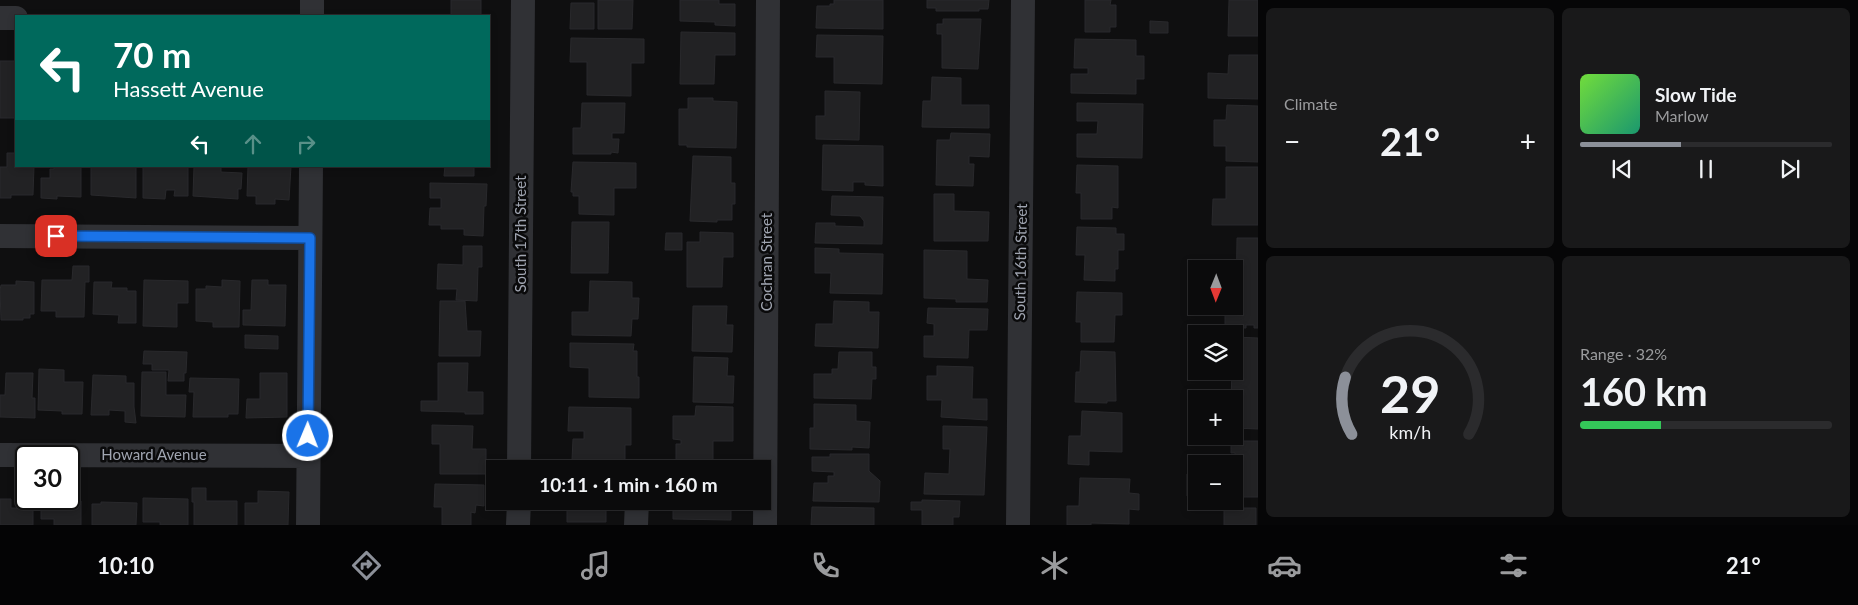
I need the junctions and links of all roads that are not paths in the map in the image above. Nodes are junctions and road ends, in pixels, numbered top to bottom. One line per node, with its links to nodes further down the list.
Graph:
1 (312, 0): 5 (street)
2 (523, 0): 13 (street, South 17th Street)
3 (768, 0): 19 (street, Cochran Street)
4 (1023, 0): 20 (street, South 16th Street)
5 (312, 15)
6 (0, 18): 7 (street)
7 (15, 18)
8 (310, 167): 10 (street)
9 (0, 236): 10 (street)
10 (310, 238): 12 (street)
11 (0, 455): 12 (street, Howard Avenue)
12 (308, 456): 16 (street)
13 (519, 460)
14 (519, 510): 17 (street)
15 (637, 510): 18 (street)
16 (308, 525)
17 (518, 525)
18 (636, 525)
19 (765, 525)
20 (1018, 525)

